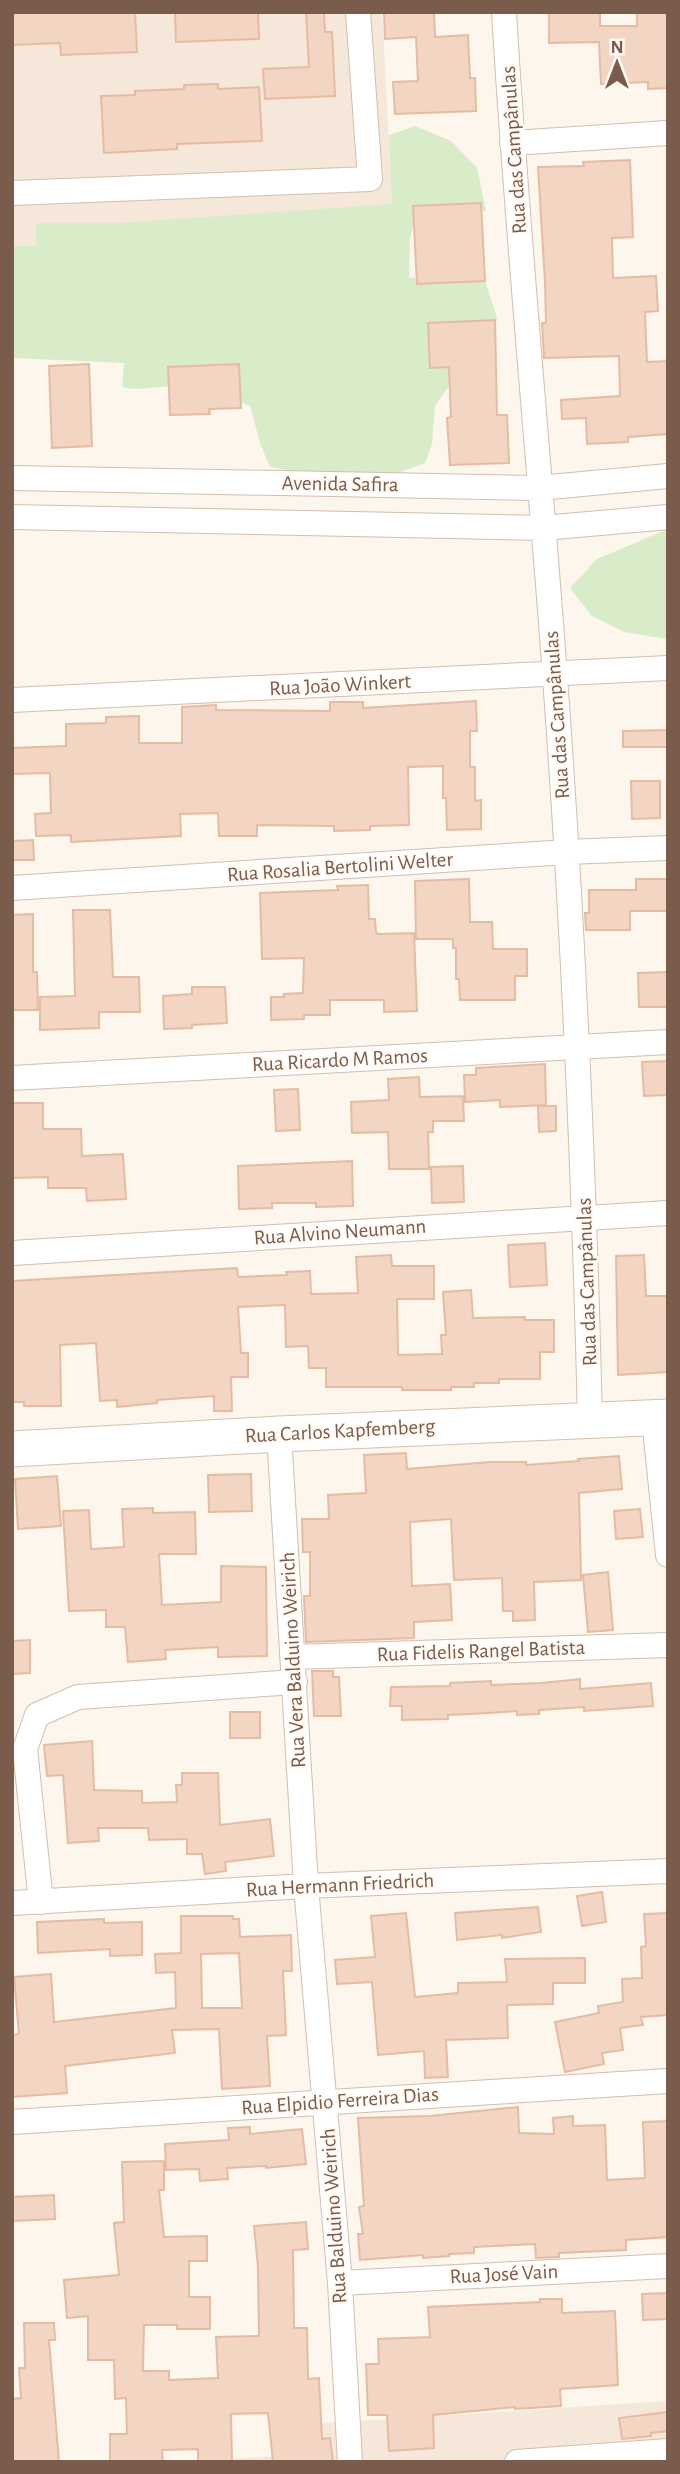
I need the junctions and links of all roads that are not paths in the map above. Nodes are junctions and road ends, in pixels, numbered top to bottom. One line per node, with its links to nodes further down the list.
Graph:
1 (358, 12): 5 (street)
2 (504, 12): 4 (street, Rua das Campânulas)
3 (668, 133): 4 (street)
4 (512, 143): 8 (street, Rua das Campânulas)
5 (12, 193)
6 (668, 476): 8 (street, Avenida Safira)
7 (12, 478): 8 (street, Avenida Safira)
8 (539, 488): 11 (street, Rua das Campânulas)
9 (668, 516): 11 (street, Avenida Safira)
10 (12, 517): 11 (street, Avenida Safira)
11 (543, 528): 13 (street, Rua das Campânulas)
12 (668, 668): 13 (street, Rua João Winkert)
13 (555, 675): 14 (street, Rua João Winkert); 16 (street, Rua das Campânulas)
14 (12, 700)
15 (668, 848): 16 (street, Rua Rosalia Bertolini Welter)
16 (567, 852): 17 (street, Rua Rosalia Bertolini Welter); 19 (street, Rua das Campânulas)
17 (12, 888)
18 (668, 1042): 19 (street, Rua Ricardo M Ramos)
19 (578, 1047): 20 (street, Rua Ricardo M Ramos); 22 (street, Rua das Campânulas)
20 (12, 1078)
21 (668, 1213): 22 (street, Rua Alvino Neumann)
22 (585, 1216): 23 (street, Rua Alvino Neumann); 25 (street, Rua das Campânulas)
23 (12, 1253)
24 (661, 1417): 25 (street, Rua Carlos Kapfemberg); 28 (street)
25 (590, 1420): 26 (street, Rua Carlos Kapfemberg)
26 (279, 1434): 27 (street, Rua Carlos Kapfemberg); 30 (street, Rua Vera Balduino Weirich)
27 (12, 1449)
28 (668, 1555)
29 (668, 1645): 30 (street, Rua Fidelis Rangel Batista)
30 (294, 1670): 32 (street, Rua Vera Balduino Weirich); 33 (street, Rua Fidelis Rangel Batista)
31 (668, 1871): 32 (street, Rua Hermann Friedrich)
32 (306, 1886): 33 (street, Rua Hermann Friedrich); 36 (street, Rua Balduino Weirich)
33 (41, 1902): 34 (street, Rua Hermann Friedrich)
34 (12, 1903)
35 (668, 2081): 36 (street, Rua Elpidio Ferreira Dias)
36 (325, 2101): 37 (street, Rua Elpidio Ferreira Dias); 39 (street, Rua Balduino Weirich)
37 (12, 2122)
38 (668, 2266): 39 (street, Rua José Vain)
39 (340, 2283): 41 (street, Rua Balduino Weirich)
40 (668, 2451): 42 (street)
41 (351, 2462)
42 (517, 2462)

